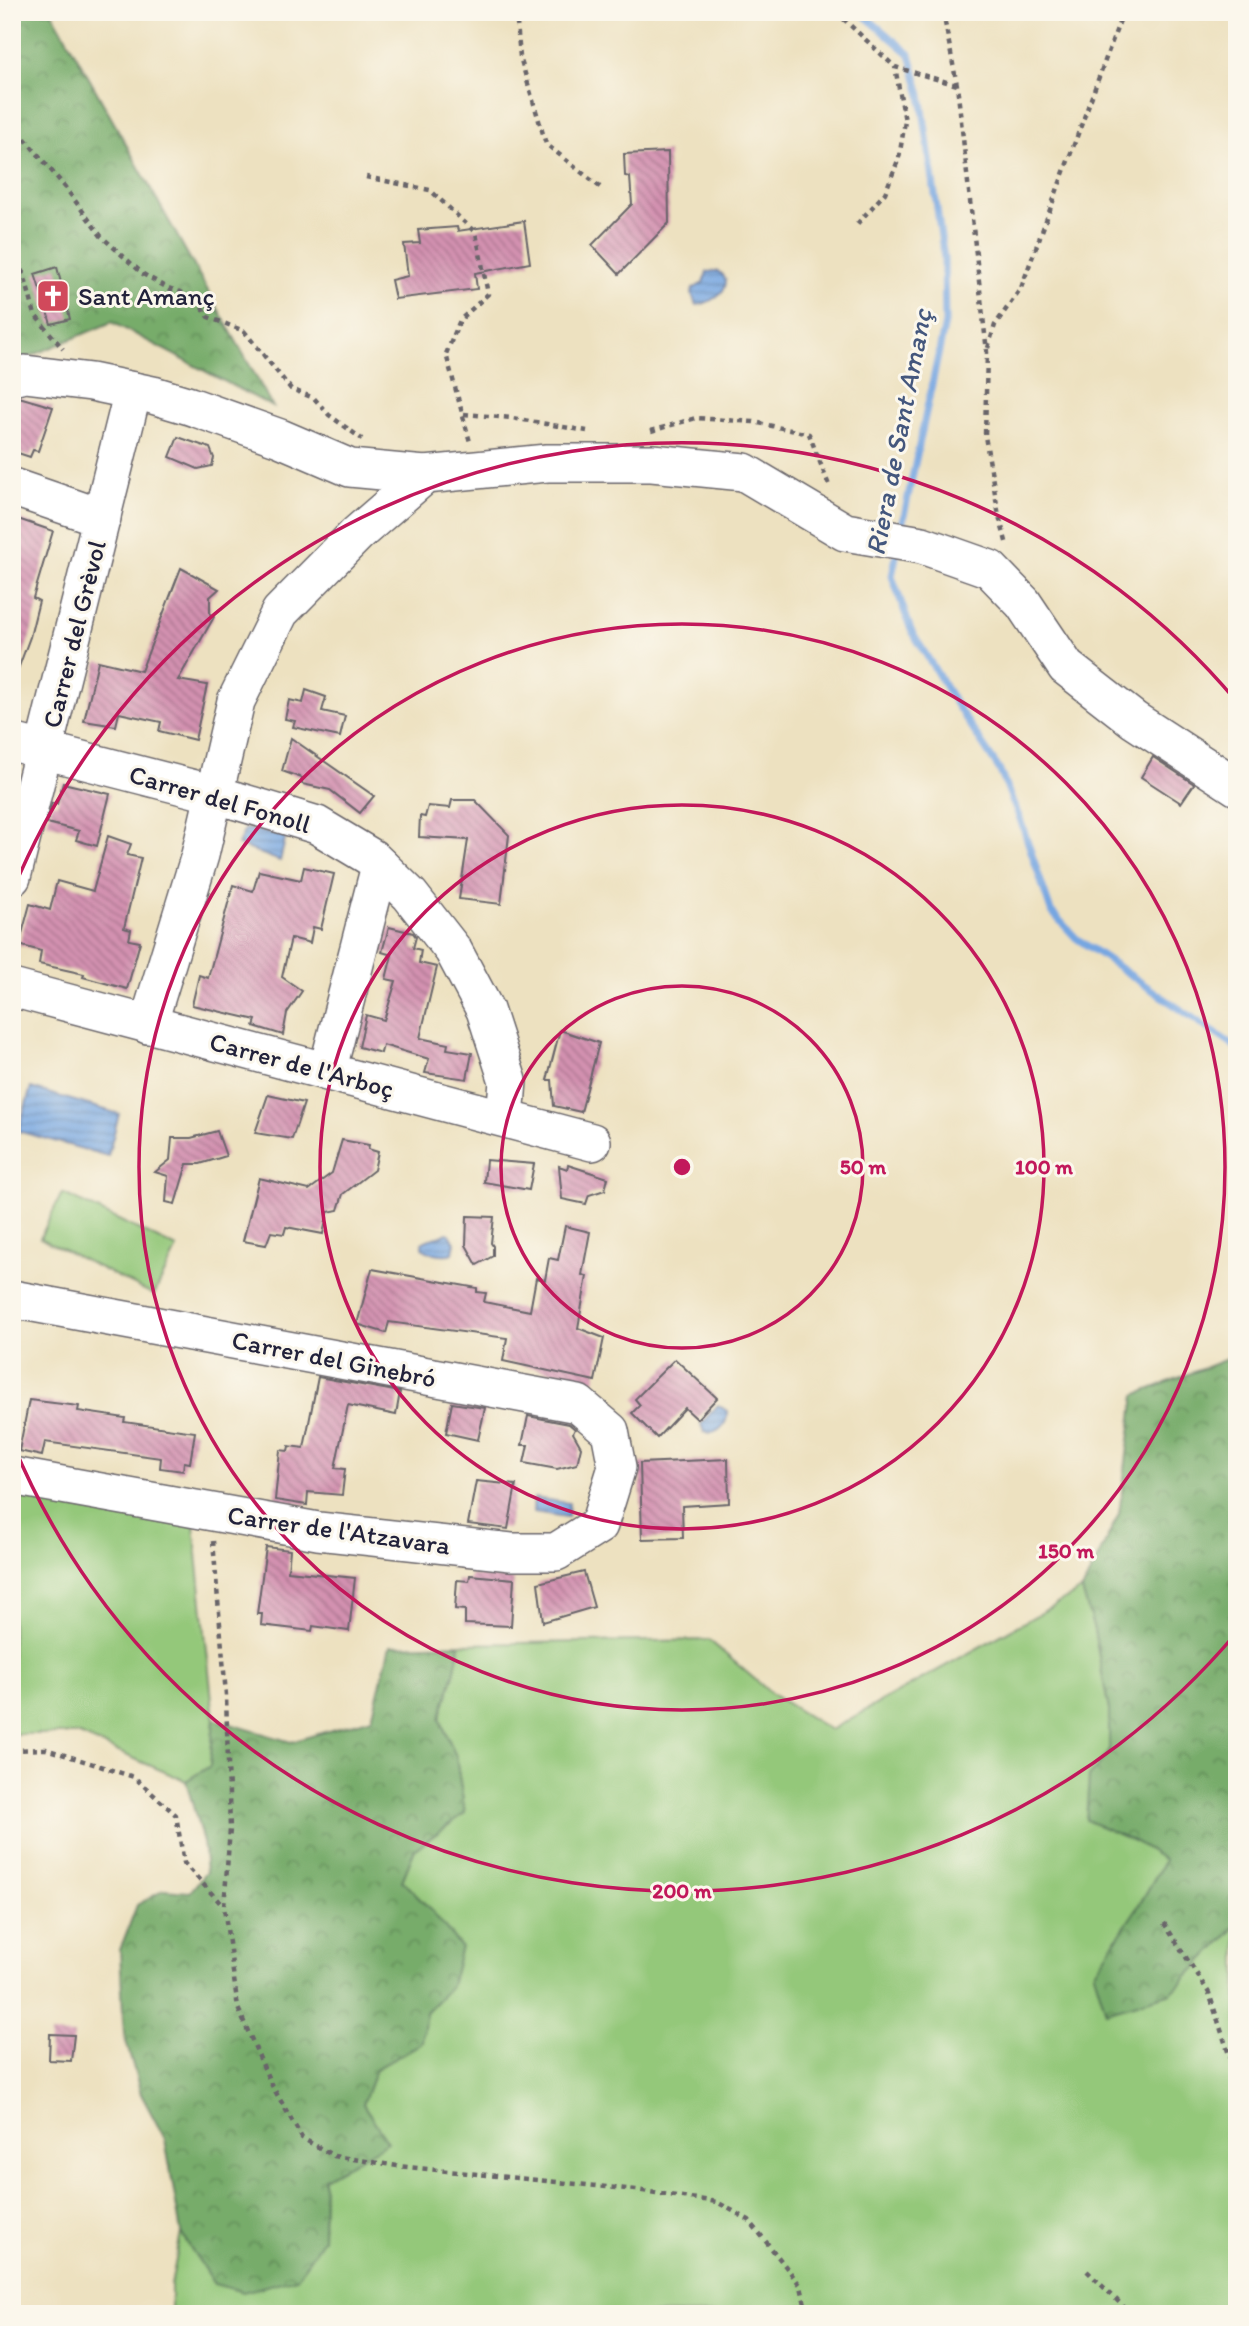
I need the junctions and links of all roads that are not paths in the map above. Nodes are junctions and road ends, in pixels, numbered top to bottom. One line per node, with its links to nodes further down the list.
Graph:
1 (12, 377): 2 (street)
2 (133, 391): 3 (street); 5 (street, Carrer del Grèvol)
3 (425, 475): 7 (street); 8 (street)
4 (12, 487): 5 (street)
5 (102, 519): 6 (street, Carrer del Grèvol)
6 (29, 746): 8 (street, Carrer del Fonoll); 10 (street, Carrer del Grèvol)
7 (1237, 787)
8 (214, 794): 9 (street, Carrer del Fonoll); 12 (street)
9 (380, 866): 13 (street); 14 (street, Carrer del Fonoll)
10 (12, 877)
11 (12, 988): 12 (street, Carrer de l'Arboç)
12 (148, 1025): 13 (street, Carrer de l'Arboç)
13 (327, 1072): 14 (street, Carrer de l'Arboç)
14 (505, 1118): 15 (street, Carrer de l'Arboç)
15 (592, 1142)
16 (12, 1299): 17 (street, Carrer del Ginebró)
17 (617, 1467): 18 (street, Carrer de l'Atzavara)
18 (12, 1476)

